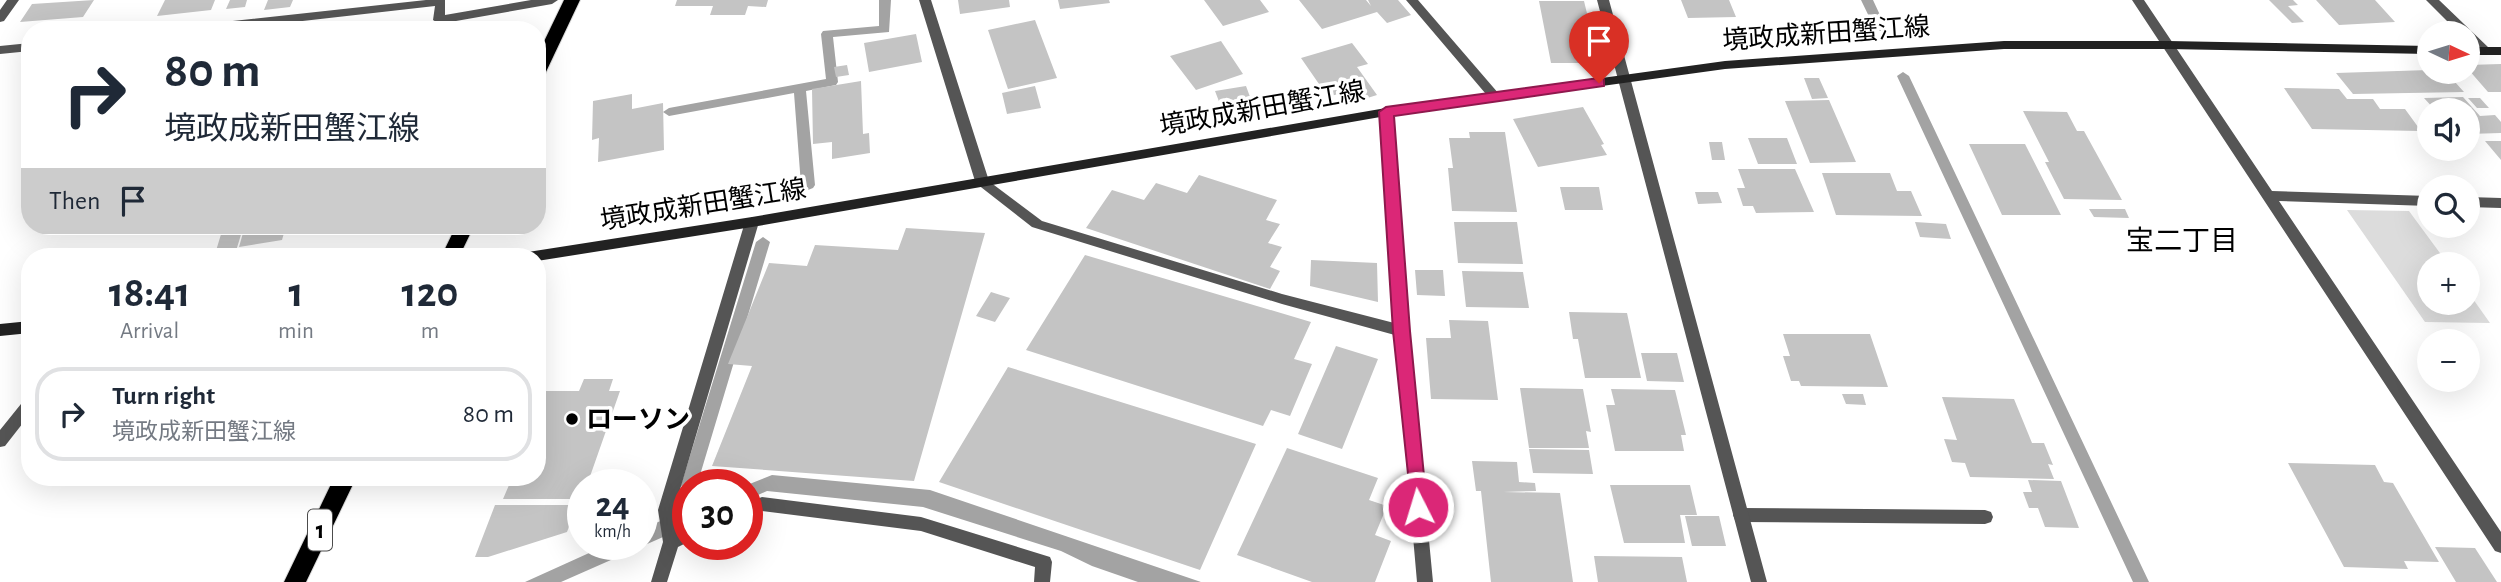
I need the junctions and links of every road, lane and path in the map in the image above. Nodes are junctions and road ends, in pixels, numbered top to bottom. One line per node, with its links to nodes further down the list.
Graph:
1 (13, 0): 9 (street)
2 (552, 0): 10 (street)
3 (572, 0): 20 (highway)
4 (925, 0): 24 (street)
5 (1412, 0): 22 (street)
6 (1603, 0): 21 (street)
7 (2138, 0): 12 (street)
8 (2432, 0): 11 (street)
9 (0, 18)
10 (268, 21)
11 (2454, 21)
12 (2168, 45): 16 (main road, 境政成新田蟹江線); 21 (main road, 境政成新田蟹江線); 25 (street)
13 (2480, 46): 18 (street)
14 (21, 48): 15 (street)
15 (0, 50)
16 (2417, 50)
17 (2480, 51): 18 (main road)
18 (2485, 51): 19 (main road)
19 (2501, 51)
20 (546, 55)
21 (1625, 79): 22 (main road, 境政成新田蟹江線); 38 (street)
22 (1494, 97): 23 (main road, 境政成新田蟹江線)
23 (1386, 112): 24 (main road, 境政成新田蟹江線); 33 (street)
24 (982, 181): 29 (main road, 境政成新田蟹江線); 33 (street)
25 (2268, 196): 26 (street); 41 (street)
26 (2417, 201)
27 (2480, 202): 28 (street)
28 (2501, 203)
29 (752, 222): 30 (main road, 境政成新田蟹江線); 40 (street)
30 (546, 254)
31 (21, 328): 32 (main road)
32 (0, 330)
33 (1402, 331): 45 (street)
34 (21, 415): 35 (street)
35 (0, 442)
36 (341, 486): 42 (highway, 1)
37 (763, 504): 44 (street)
38 (1741, 515): 39 (street); 46 (street)
39 (1985, 517)
40 (671, 542): 43 (street)
41 (2501, 546)
42 (295, 582)
43 (659, 582)
44 (1042, 582)
45 (1425, 582)
46 (1759, 582)

